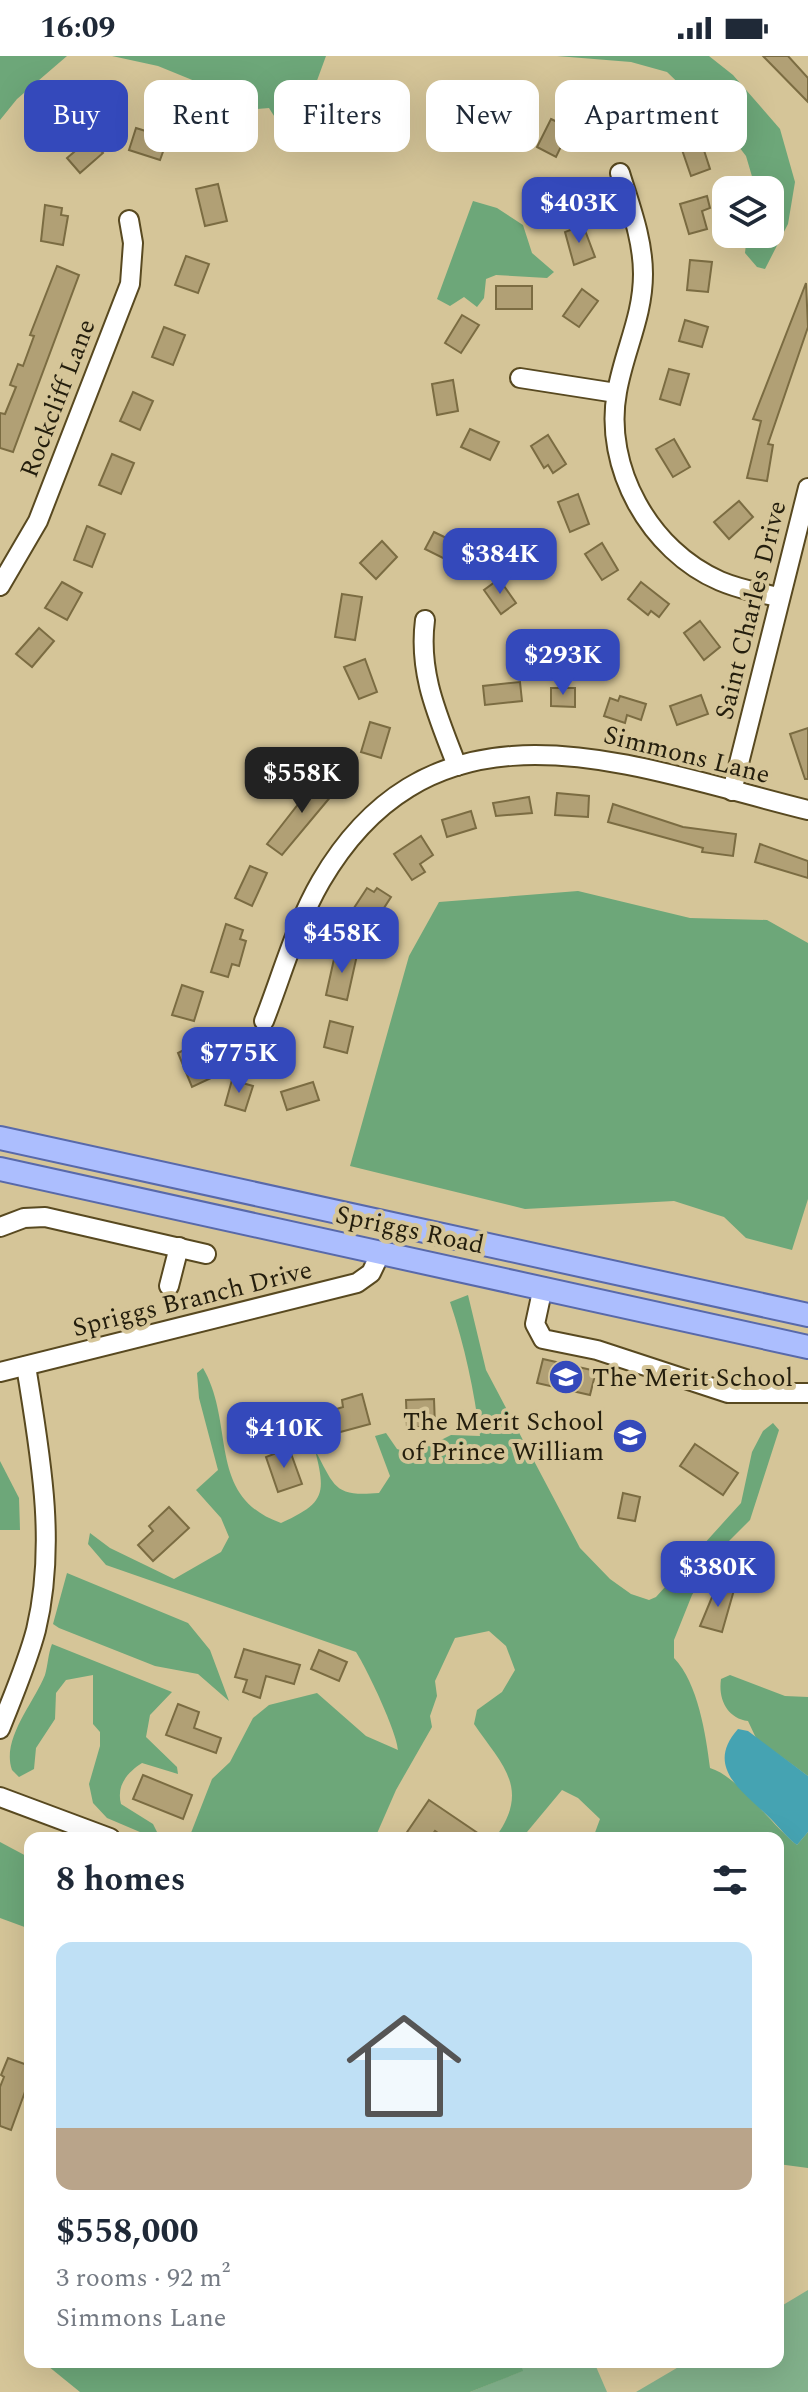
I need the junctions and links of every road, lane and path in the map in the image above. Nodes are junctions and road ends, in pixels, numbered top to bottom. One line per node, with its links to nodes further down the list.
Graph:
1 (620, 173): 4 (street)
2 (129, 220): 6 (street, Rockcliff Lane)
3 (520, 378): 4 (street)
4 (616, 393): 7 (street)
5 (808, 488): 7 (street, Saint Charles Drive)
6 (0, 586)
7 (779, 597): 10 (street, Saint Charles Drive)
8 (425, 620): 9 (street)
9 (457, 766): 10 (street, Simmons Lane); 12 (street, Simmons Lane)
10 (732, 791): 11 (street, Simmons Lane)
11 (808, 810)
12 (264, 1021)
13 (0, 1138): 21 (main road, Spriggs Road)
14 (0, 1169): 17 (main road, Spriggs Road)
15 (0, 1227): 16 (street)
16 (179, 1247): 18 (street); 19 (street)
17 (381, 1252): 20 (main road, Spriggs Road); 23 (street, Spriggs Branch Drive)
18 (206, 1254)
19 (169, 1286)
20 (543, 1287): 22 (main road, Spriggs Road); 25 (street)
21 (808, 1315)
22 (808, 1347)
23 (26, 1366): 24 (street, Spriggs Branch Drive); 26 (street)
24 (0, 1372)
25 (808, 1393)
26 (0, 1729)
27 (0, 1797): 28 (street)
28 (94, 1832)

